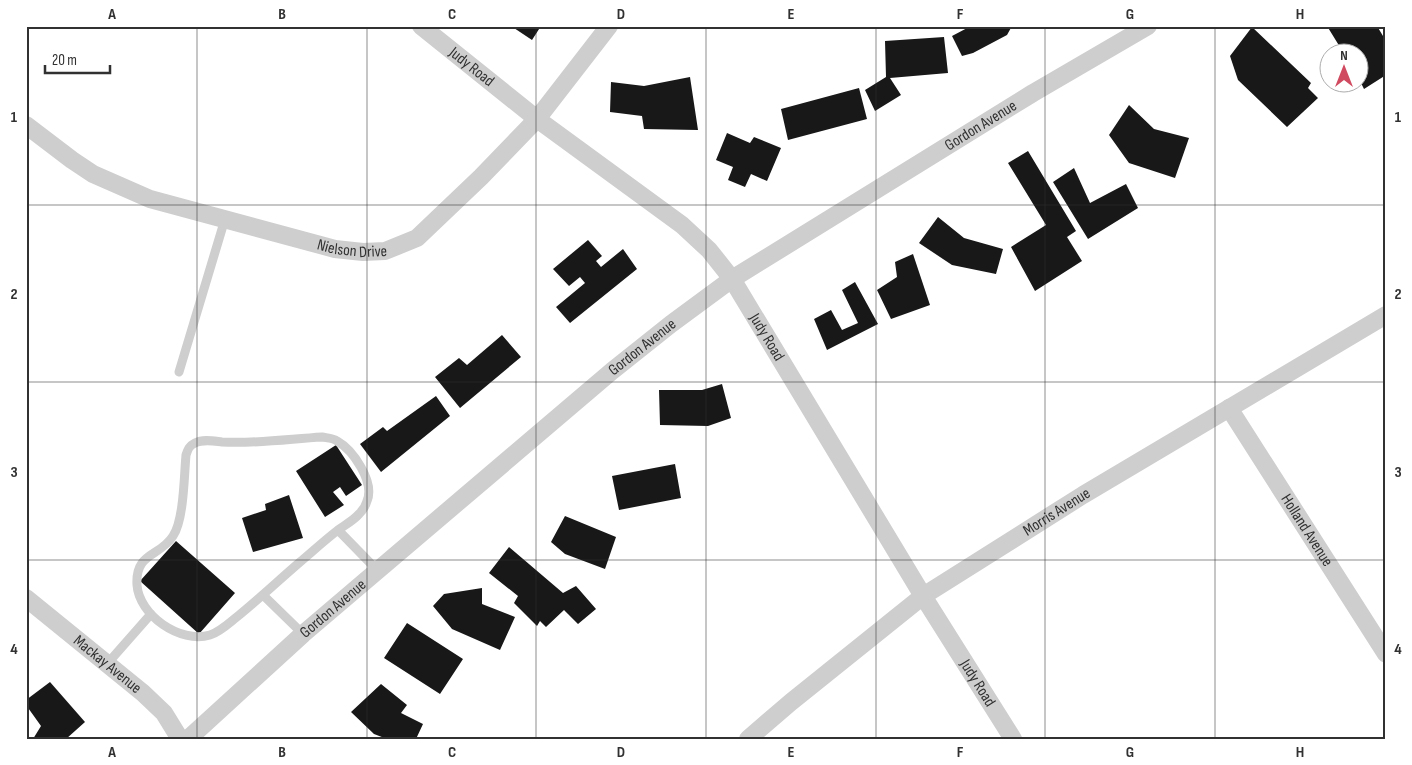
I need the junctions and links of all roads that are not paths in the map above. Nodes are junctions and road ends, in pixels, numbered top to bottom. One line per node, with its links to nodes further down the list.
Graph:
1 (421, 26): 4 (street, Judy Road)
2 (609, 26): 4 (street, Nielson Drive)
3 (1148, 26): 7 (street, Gordon Avenue)
4 (537, 119): 6 (street, Nielson Drive); 7 (street, Judy Road)
5 (26, 125): 6 (street, Nielson Drive)
6 (225, 219): 9 (lane)
7 (732, 279): 12 (street, Gordon Avenue); 14 (street, Judy Road)
8 (1386, 315): 10 (street, Morris Avenue)
9 (179, 372)
10 (1228, 408): 14 (street, Morris Avenue); 18 (street, Holland Avenue)
11 (338, 530): 12 (lane); 13 (lane); 16 (lane)
12 (378, 571): 17 (street, Gordon Avenue)
13 (263, 595): 16 (lane); 17 (lane)
14 (923, 596): 22 (street, Morris Avenue); 23 (street, Judy Road)
15 (26, 598): 19 (street, Mackay Avenue)
16 (151, 614): 19 (lane)
17 (303, 634): 21 (street, Gordon Avenue)
18 (1386, 654)
19 (107, 664): 20 (street, Mackay Avenue)
20 (180, 739)
21 (188, 739)
22 (748, 739)
23 (1013, 739)

